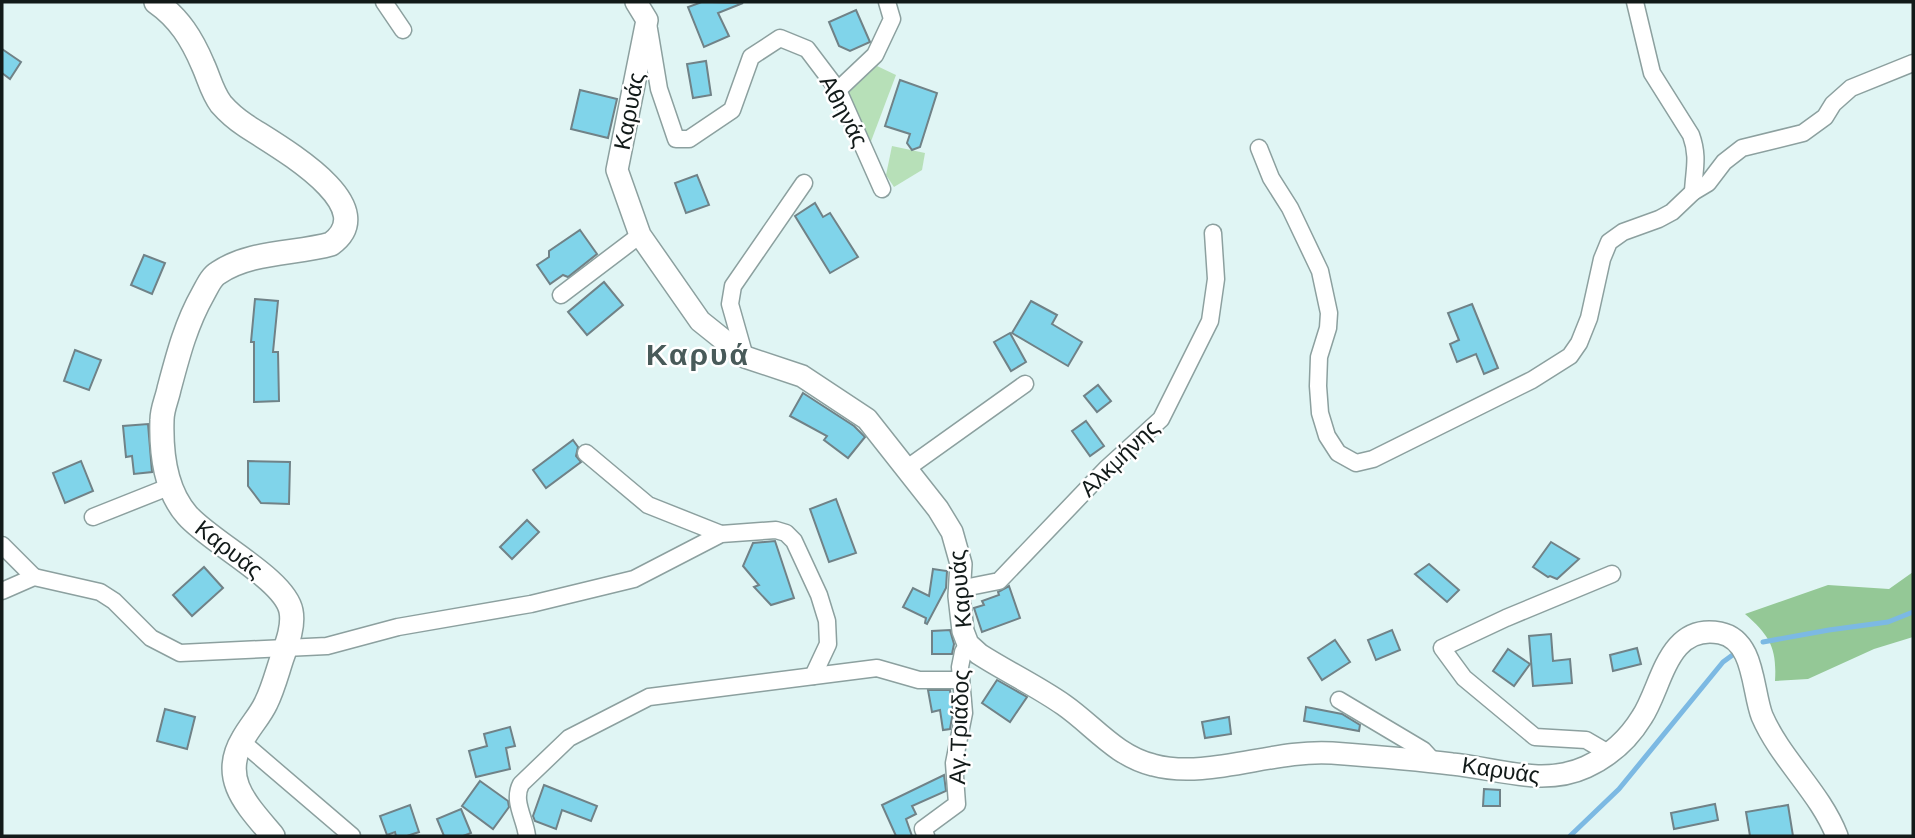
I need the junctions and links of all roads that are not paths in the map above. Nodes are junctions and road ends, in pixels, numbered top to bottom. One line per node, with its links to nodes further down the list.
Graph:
1 (156, 2): 20 (main road, Καρυάς)
2 (384, 2): 6 (street)
3 (887, 2): 8 (street)
4 (1635, 2): 12 (street)
5 (642, 11): 8 (street, Αθηνάς); 14 (street, Καρυάς)
6 (403, 30)
7 (1913, 63): 12 (street)
8 (838, 90): 11 (street, Αθηνάς)
9 (1259, 148): 12 (street)
10 (804, 183): 16 (street)
11 (882, 189)
12 (1693, 192)
13 (1213, 233): 26 (street, Αλκμήνης)
14 (640, 235): 15 (street); 16 (street, Καρυάς)
15 (561, 295)
16 (745, 357): 19 (street, Καρυάς)
17 (1025, 384): 19 (street)
18 (586, 453): 22 (street)
19 (906, 469): 26 (street, Καρυάς)
20 (171, 486): 21 (street); 29 (main road, Καρυάς)
21 (93, 517)
22 (721, 534): 29 (street); 30 (street)
23 (2, 545): 25 (street)
24 (1612, 574): 34 (street)
25 (34, 577): 27 (street); 29 (street)
26 (959, 589): 28 (street, Καρυάς)
27 (2, 592)
28 (968, 644): 31 (street, Αγ.Τριάδος); 35 (street, Καρυάς)
29 (285, 648): 33 (main road, Καρυάς)
30 (813, 676): 31 (street); 38 (street)
31 (961, 680): 39 (street, Αγ.Τριάδος)
32 (1339, 700): 35 (street)
33 (241, 741): 36 (main road, Καρυάς); 37 (street)
34 (1610, 754): 35 (street, Καρυάς); 40 (street)
35 (1434, 762)
36 (273, 836)
37 (352, 836)
38 (527, 836)
39 (926, 836)
40 (1836, 836)

